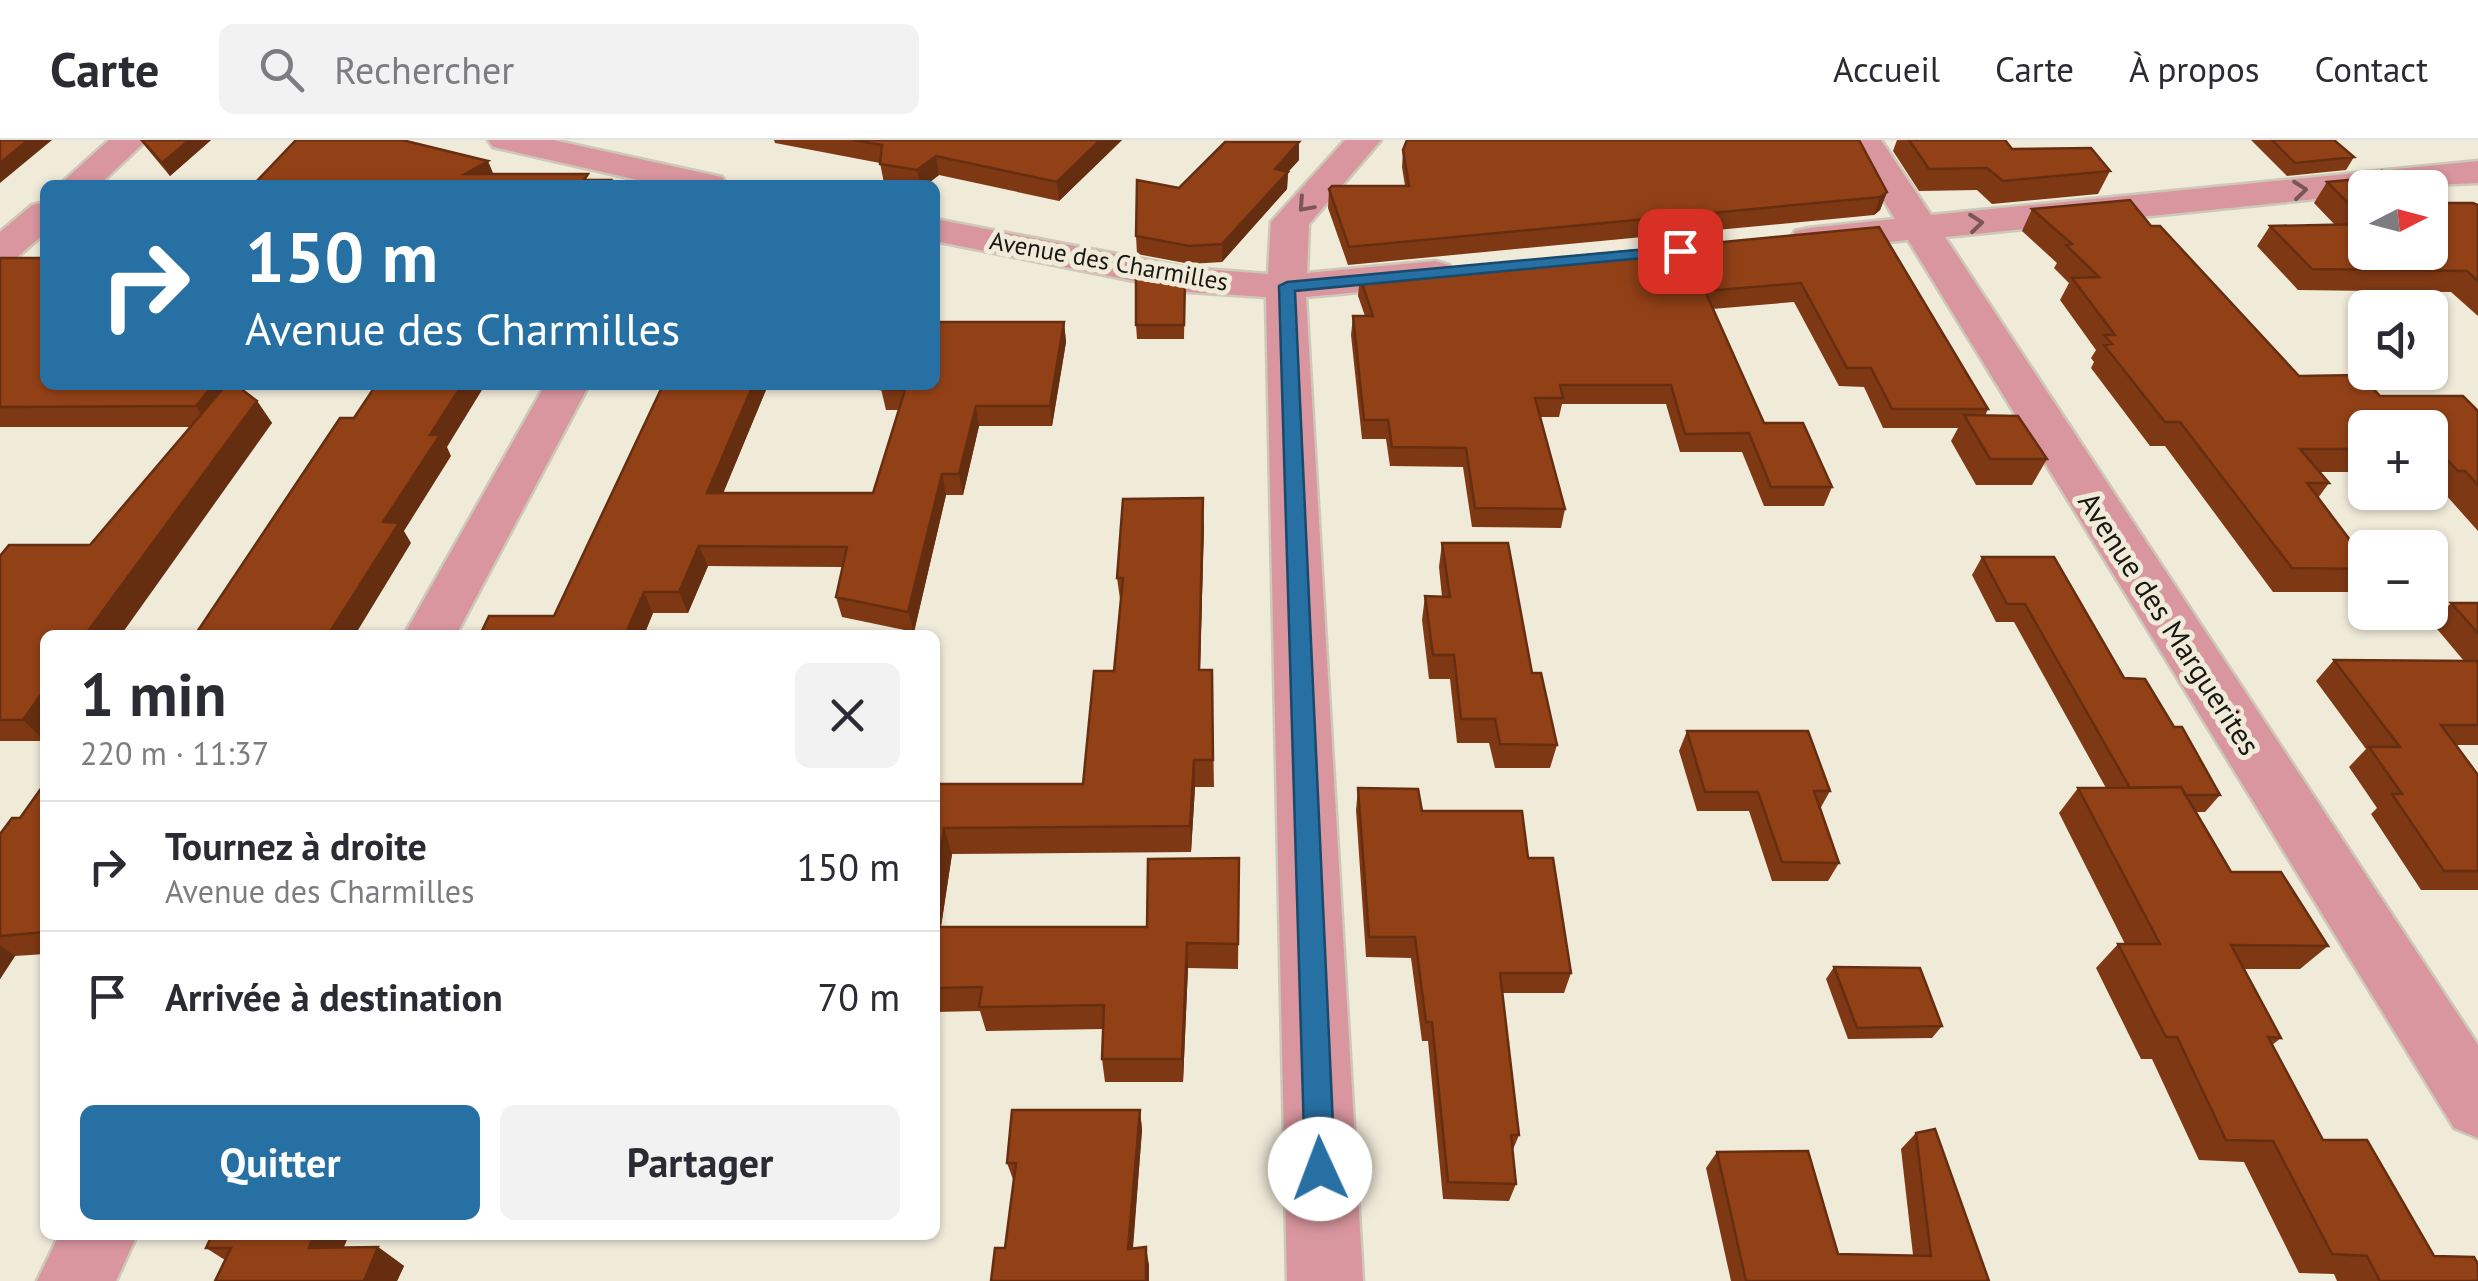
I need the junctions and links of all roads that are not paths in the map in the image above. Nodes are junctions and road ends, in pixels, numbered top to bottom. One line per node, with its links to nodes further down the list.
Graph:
1 (130, 140): 8 (street)
2 (505, 140): 7 (street)
3 (1364, 140): 15 (street, one-way to 15)
4 (1864, 140): 10 (street, Avenue des Marguerites)
5 (2446, 140): 6 (street)
6 (2478, 169): 10 (street, one-way to 6)
7 (690, 175)
8 (84, 180)
9 (40, 217): 13 (street)
10 (1920, 229): 12 (street); 18 (street, Avenue des Marguerites)
11 (940, 231): 15 (street, Avenue des Charmilles)
12 (1769, 242)
13 (0, 252)
14 (1480, 269): 15 (street, Avenue des Charmilles)
15 (1287, 286): 21 (street)
16 (564, 390): 17 (street)
17 (433, 630)
18 (2478, 1105)
19 (97, 1240): 20 (street)
20 (75, 1281)
21 (1325, 1281)

